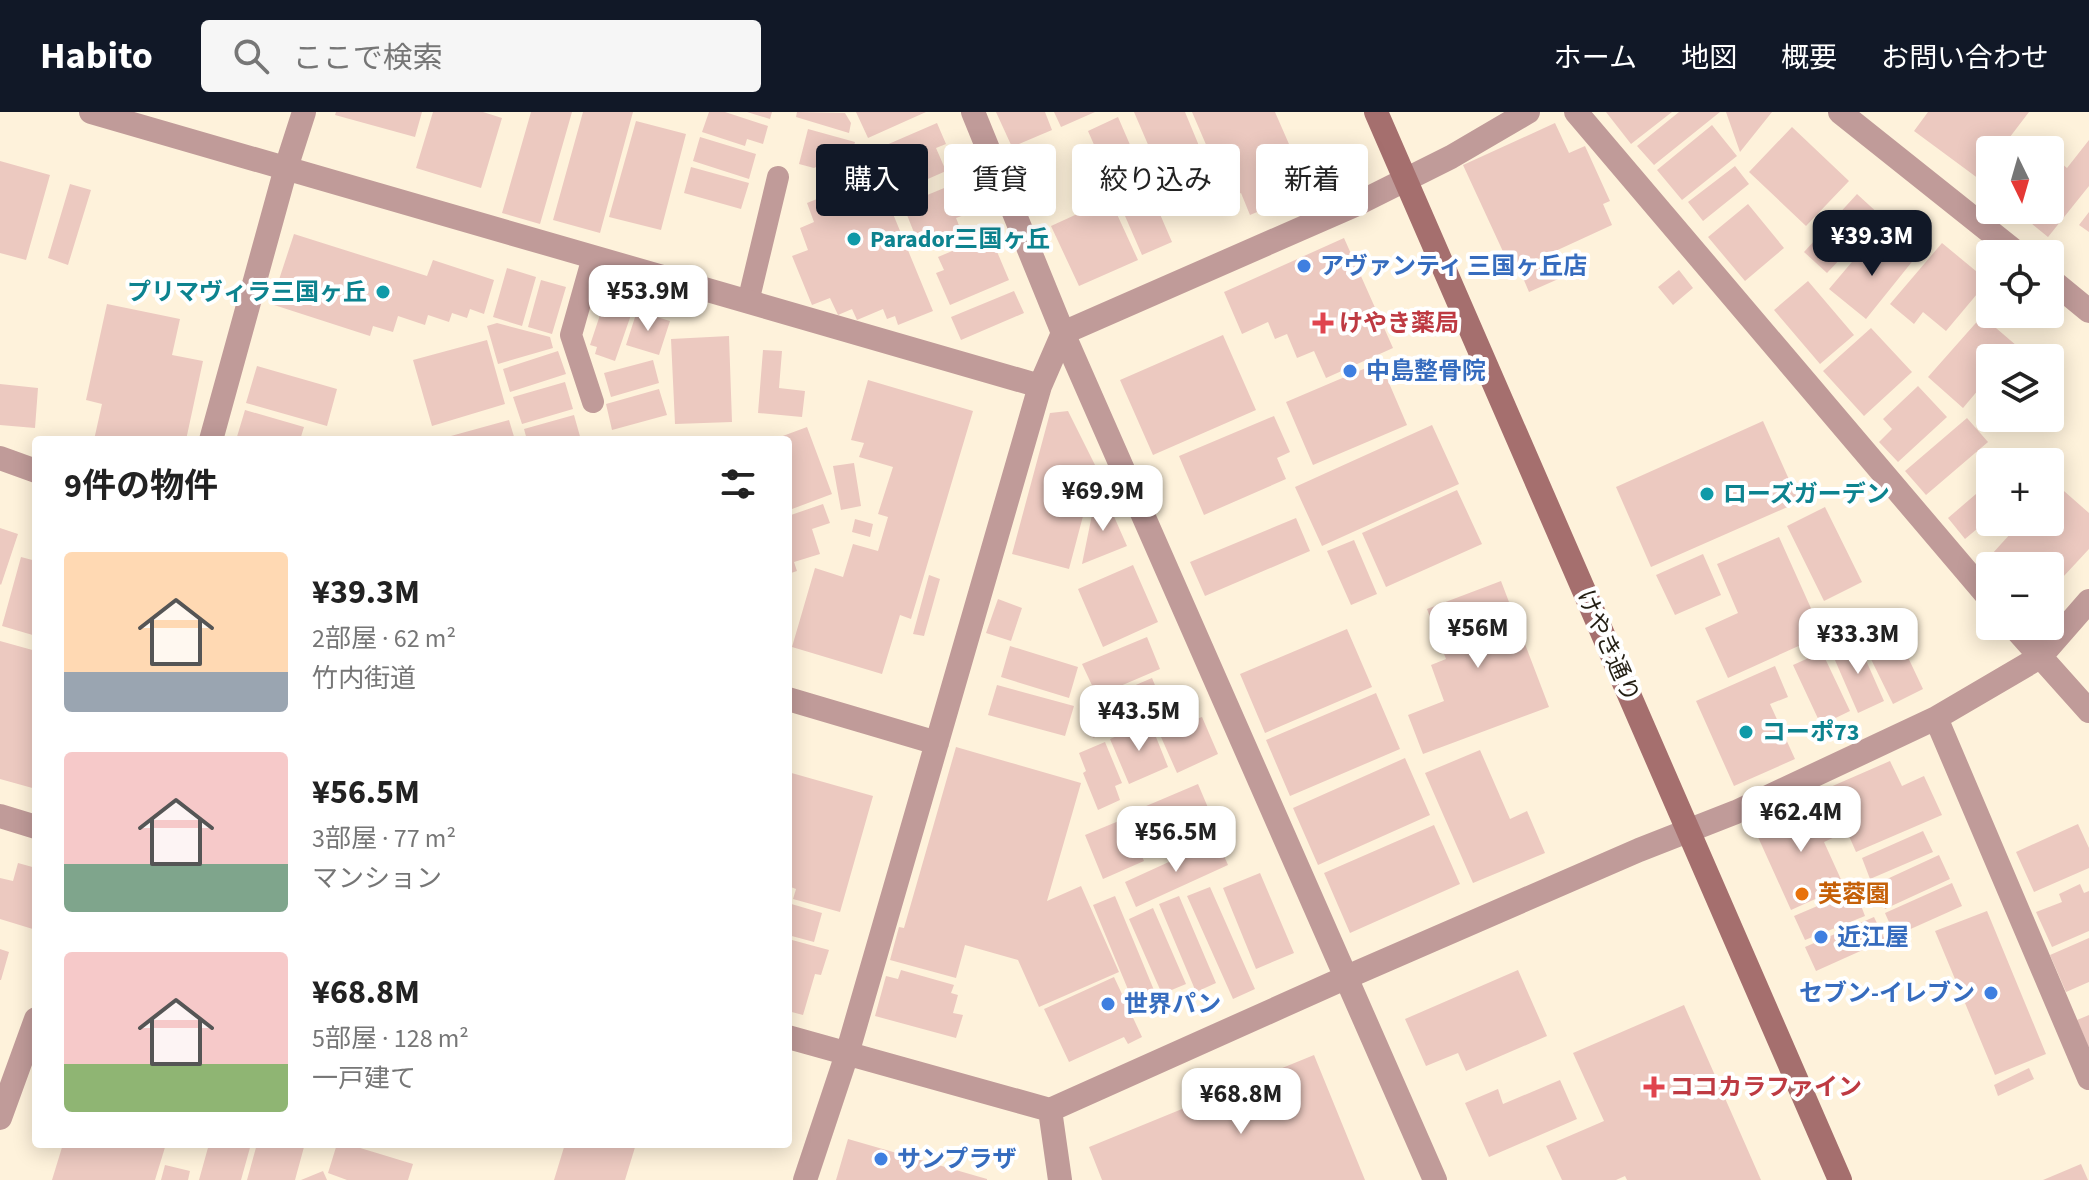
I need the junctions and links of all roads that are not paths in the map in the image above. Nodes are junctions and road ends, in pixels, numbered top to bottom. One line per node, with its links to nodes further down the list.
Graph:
1 (91, 112): 8 (street)
2 (304, 112): 8 (street)
3 (973, 112): 16 (street)
4 (1376, 112): 10 (street, けやき通り)
5 (1528, 112): 10 (street)
6 (1576, 112): 22 (street)
7 (1840, 112): 11 (street)
8 (286, 168): 12 (street); 19 (street)
9 (778, 177): 14 (lane)
10 (1405, 180): 16 (street); 32 (street, けやき通り)
11 (2000, 240)
12 (593, 257): 14 (street); 18 (lane)
13 (2064, 290): 15 (street)
14 (748, 302): 17 (street)
15 (2089, 311)
16 (1063, 333): 17 (street); 33 (street)
17 (1040, 386): 29 (street)
18 (593, 402)
19 (212, 436)
20 (0, 458): 21 (street)
21 (32, 470)
22 (1976, 583)
23 (2089, 601): 25 (street)
24 (2025, 640): 25 (street)
25 (2040, 657): 27 (street); 28 (street)
26 (792, 700): 29 (street)
27 (2089, 711)
28 (1936, 718): 32 (street); 37 (street)
29 (937, 743): 36 (street)
30 (0, 816): 31 (street)
31 (32, 826)
32 (1688, 831): 33 (street); 43 (street, けやき通り)
33 (1347, 977): 38 (street); 42 (street)
34 (32, 1030): 39 (street)
35 (792, 1038): 36 (street)
36 (847, 1054): 38 (street); 40 (street)
37 (2089, 1078)
38 (1050, 1110): 41 (street)
39 (0, 1116)
40 (805, 1180)
41 (1060, 1180)
42 (1435, 1180)
43 (1840, 1180)

